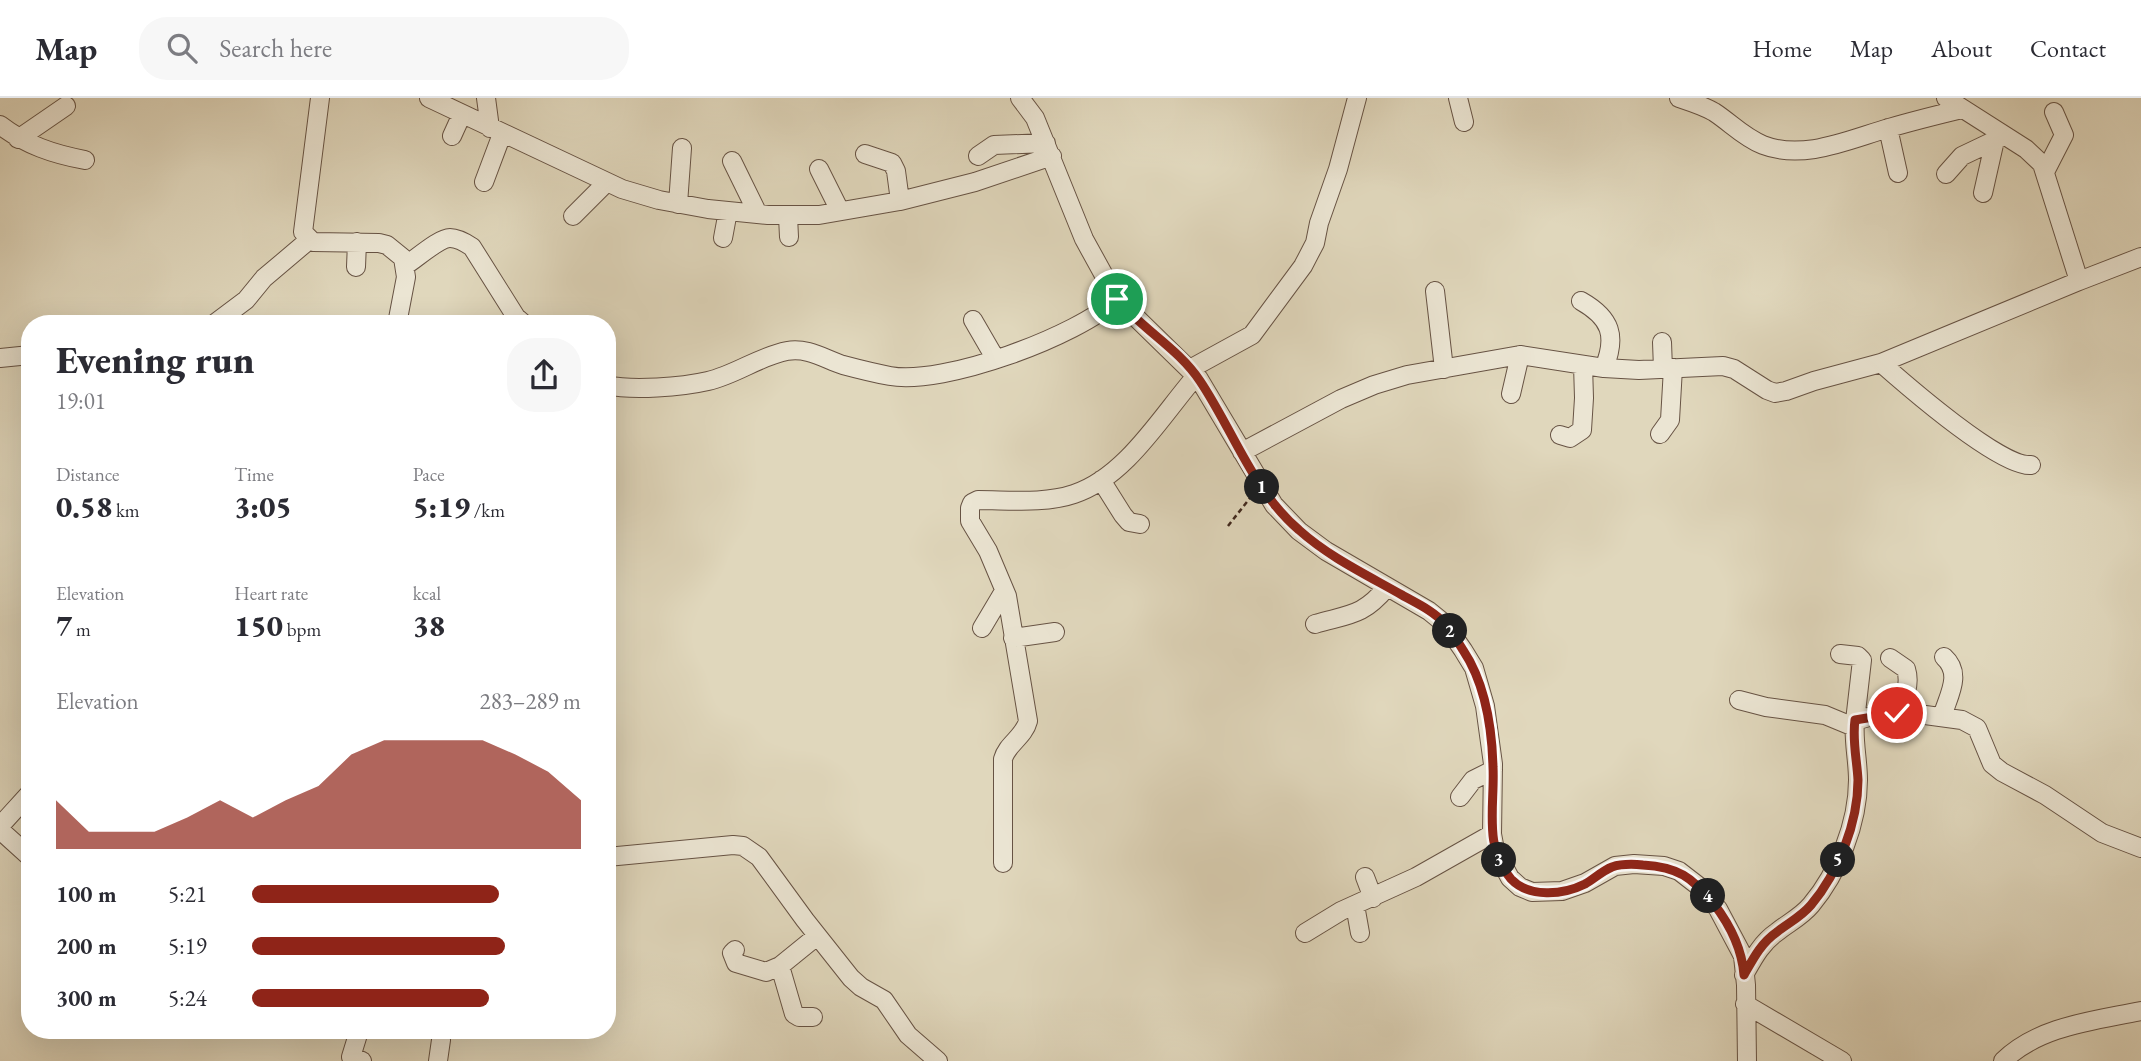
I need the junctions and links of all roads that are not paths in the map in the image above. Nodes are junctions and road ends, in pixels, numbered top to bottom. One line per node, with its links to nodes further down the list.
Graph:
1 (320, 98): 42 (street)
2 (429, 98): 12 (street)
3 (486, 98): 16 (street)
4 (1020, 98): 21 (street)
5 (1357, 98): 65 (street)
6 (1458, 98): 13 (street)
7 (1679, 98): 15 (street)
8 (1946, 98): 10 (street)
9 (66, 106): 19 (street)
10 (1962, 109): 15 (street); 18 (street)
11 (2054, 111): 27 (street)
12 (462, 114): 16 (street); 17 (street)
13 (1464, 122)
14 (0, 125): 19 (street)
15 (1888, 128): 28 (street)
16 (496, 131): 30 (street); 31 (street)
17 (452, 136)
18 (1999, 138): 27 (street); 29 (street); 32 (street)
19 (19, 139): 24 (street)
20 (682, 148): 34 (street)
21 (1049, 150): 23 (street); 33 (street); 49 (street)
22 (865, 154): 33 (street)
23 (978, 156)
24 (85, 160)
25 (732, 161): 37 (street)
26 (819, 169): 36 (street)
27 (2045, 172): 47 (street)
28 (1898, 173)
29 (1946, 174)
30 (484, 182)
31 (606, 183): 34 (street); 38 (street)
32 (1983, 193)
33 (900, 201): 36 (street)
34 (678, 204): 35 (street)
35 (728, 211): 37 (street); 41 (street)
36 (840, 211): 39 (street)
37 (758, 214): 39 (street)
38 (573, 216)
39 (788, 216): 40 (street)
40 (789, 237)
41 (723, 239)
42 (309, 240): 43 (street); 51 (street)
43 (358, 242): 45 (street); 46 (street)
44 (2141, 257): 47 (street)
45 (406, 265): 52 (street); 53 (street)
46 (356, 267)
47 (2079, 281): 60 (street)
48 (1435, 291): 64 (street)
49 (1117, 299): 59 (street); 65 (street)
50 (1581, 300): 62 (street)
51 (226, 315)
52 (399, 315)
53 (515, 315)
54 (973, 320): 59 (street)
55 (1662, 342): 63 (street)
56 (1520, 355): 61 (street); 64 (street); 67 (street)
57 (21, 356): 58 (street)
58 (0, 358)
59 (995, 358): 66 (street)
60 (1881, 363): 63 (street); 71 (street)
61 (1583, 365): 62 (street); 69 (street)
62 (1604, 368): 63 (street)
63 (1668, 368): 68 (street)
64 (1444, 369): 70 (street)
65 (1193, 373): 70 (street); 72 (street)
66 (616, 387)
67 (1511, 394)
68 (1660, 434)
69 (1560, 435)
70 (1242, 452): 74 (street)
71 (2031, 465)
72 (1101, 480): 73 (street); 75 (street)
73 (1140, 524)
74 (1387, 587): 76 (street); 87 (street)
75 (1004, 591): 77 (street); 79 (street)
76 (1315, 624)
77 (982, 628)
78 (1055, 632): 79 (street)
79 (1013, 638): 95 (street)
80 (1840, 654): 86 (street)
81 (1944, 657): 85 (street)
82 (1891, 659): 84 (street)
83 (1739, 700): 86 (street)
84 (1897, 713): 85 (street); 86 (street)
85 (1942, 717): 93 (street)
86 (1854, 724): 104 (street)
87 (1493, 769): 88 (street); 91 (street)
88 (1461, 797)
89 (21, 804): 90 (street)
90 (0, 828): 92 (street)
91 (1492, 834): 97 (street); 104 (street)
92 (21, 848)
93 (2141, 848)
94 (616, 856): 101 (street)
95 (1003, 863)
96 (1365, 877): 97 (street)
97 (1373, 898): 98 (street)
98 (1355, 905): 99 (street); 100 (street)
99 (1305, 933)
100 (1360, 933)
101 (817, 936): 103 (street); 112 (street)
102 (734, 950): 103 (street)
103 (780, 966): 107 (street)
104 (1744, 975): 105 (street)
105 (1745, 1004): 113 (street); 114 (street)
106 (2141, 1011): 115 (street)
107 (813, 1017)
108 (358, 1039): 110 (street)
109 (440, 1040): 111 (street)
110 (354, 1060)
111 (438, 1061)
112 (938, 1061)
113 (1747, 1061)
114 (1842, 1061)
115 (2003, 1061)

